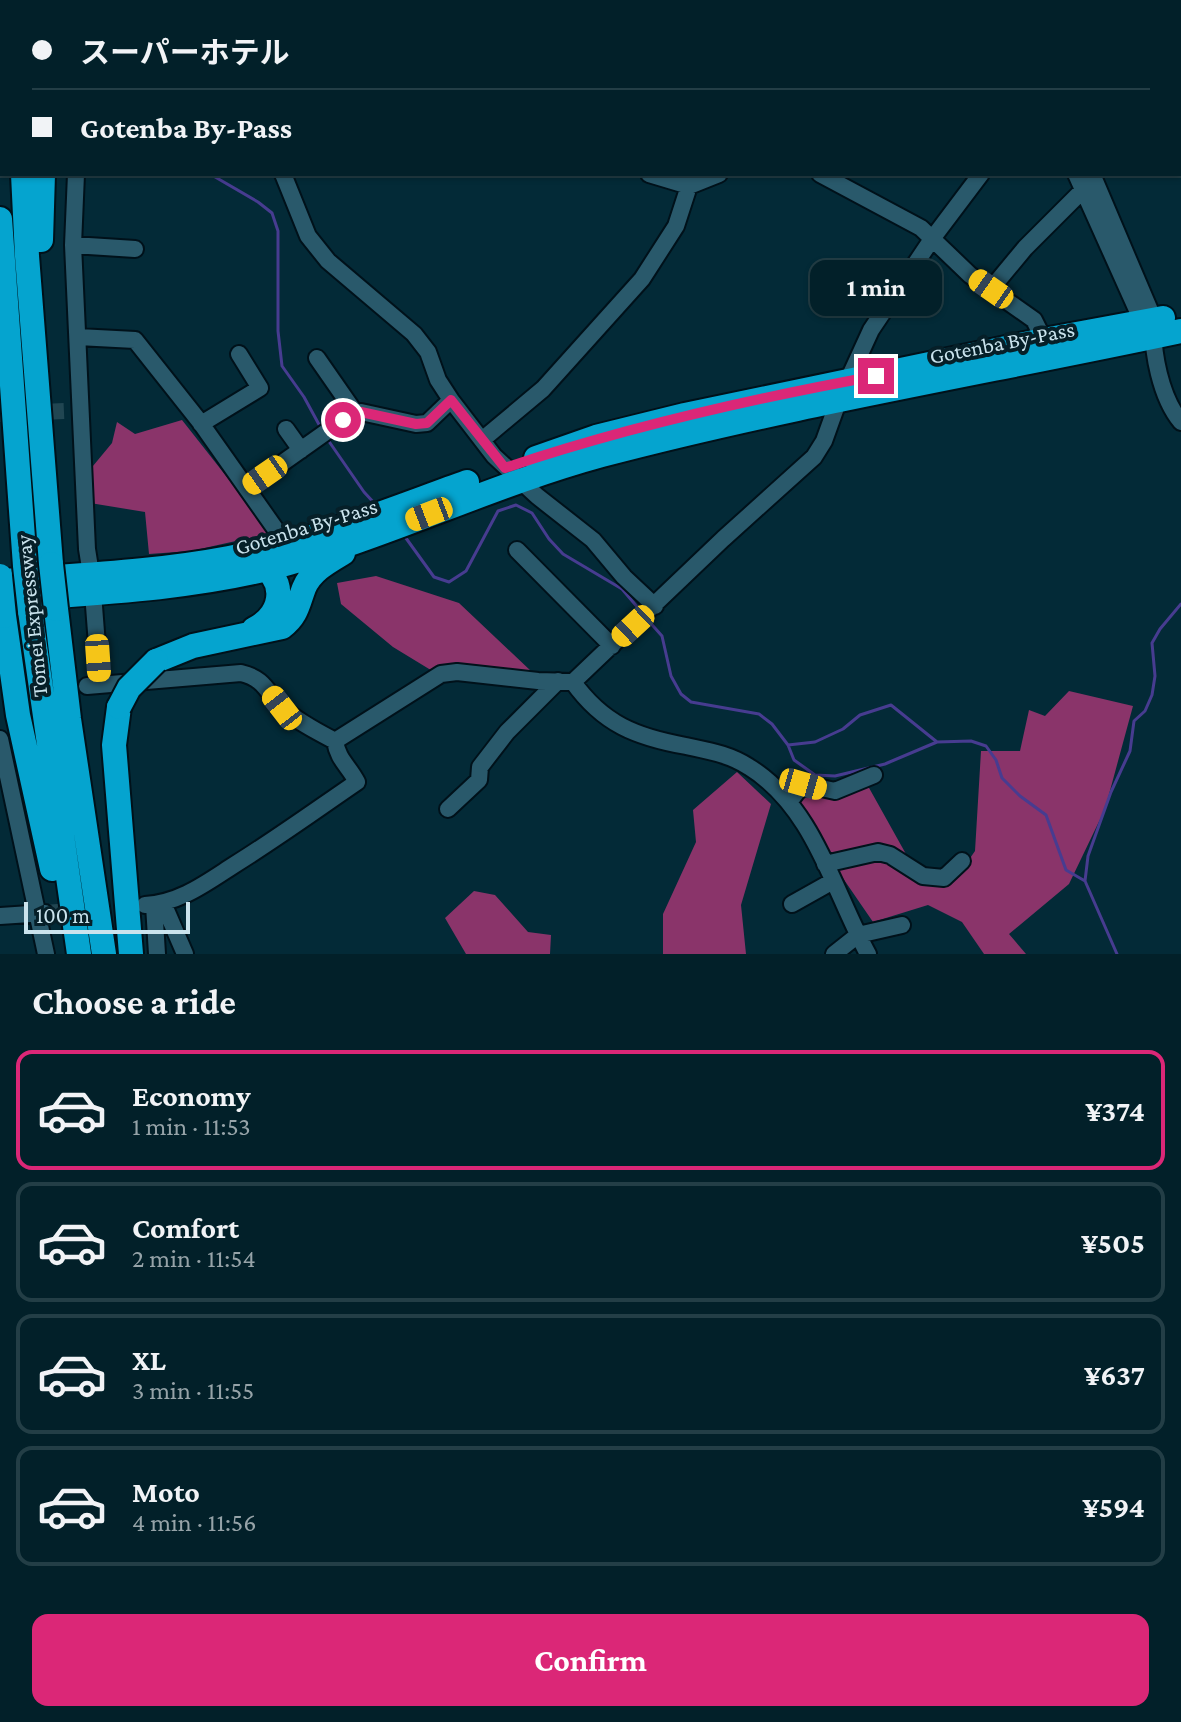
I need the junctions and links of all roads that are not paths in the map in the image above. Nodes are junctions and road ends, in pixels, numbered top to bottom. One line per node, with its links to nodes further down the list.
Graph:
1 (23, 176): 33 (highway, Tomei Expressway)
2 (43, 176): 33 (highway)
3 (76, 176): 14 (street)
4 (284, 176): 25 (street)
5 (656, 176): 11 (street)
6 (714, 176): 11 (street)
7 (824, 176): 13 (street)
8 (979, 176): 13 (street)
9 (1093, 176): 18 (street)
10 (1080, 182): 16 (street); 18 (street)
11 (689, 186): 30 (street)
12 (0, 219): 63 (highway, Tomei Expressway, bridge)
13 (932, 239): 16 (street); 24 (street)
14 (73, 245): 15 (street); 20 (street)
15 (135, 249)
16 (991, 289): 21 (street)
17 (1181, 315): 18 (highway)
18 (1149, 327): 19 (highway, Gotenba By-Pass); 21 (highway, Gotenba By-Pass); 24 (highway, Gotenba By-Pass); 27 (street)
19 (1181, 331)
20 (78, 337): 28 (street); 41 (street)
21 (1044, 340): 24 (highway, Gotenba By-Pass)
22 (239, 354): 28 (street)
23 (317, 358): 26 (street)
24 (843, 392): 32 (highway, Gotenba By-Pass); 42 (street)
25 (451, 400): 26 (street); 30 (street)
26 (356, 414): 31 (street)
27 (1181, 422)
28 (201, 424): 34 (street)
29 (286, 429): 31 (street)
30 (482, 440): 32 (street)
31 (301, 450): 34 (street)
32 (512, 474): 35 (highway, Gotenba By-Pass); 42 (street)
33 (43, 480): 64 (highway, Tomei Expressway, bridge)
34 (247, 488): 36 (street)
35 (388, 520): 36 (highway, Gotenba By-Pass); 38 (highway, Gotenba By-Pass); 44 (highway)
36 (286, 544): 39 (highway, Gotenba By-Pass)
37 (517, 550): 45 (street)
38 (264, 569): 39 (highway); 41 (highway, Gotenba By-Pass); 44 (highway)
39 (157, 570): 41 (highway, Gotenba By-Pass)
40 (0, 579): 41 (highway); 43 (highway, bridge)
41 (92, 584): 43 (highway); 48 (street)
42 (655, 606): 45 (street)
43 (2, 608): 62 (highway)
44 (227, 638): 65 (highway, bridge)
45 (612, 646): 46 (street)
46 (566, 682): 48 (street); 50 (street); 51 (street)
47 (0, 739): 57 (street)
48 (335, 741): 55 (street)
49 (874, 775): 50 (street)
50 (790, 801): 53 (street)
51 (448, 809)
52 (962, 861): 53 (street)
53 (825, 864): 54 (street)
54 (833, 881): 56 (street); 60 (street)
55 (154, 904): 66 (street); 67 (street)
56 (792, 904)
57 (41, 913): 58 (street); 61 (street)
58 (0, 916)
59 (902, 925): 60 (street)
60 (858, 935): 68 (street); 69 (street)
61 (46, 954)
62 (72, 954)
63 (79, 954)
64 (104, 954)
65 (131, 954)
66 (157, 954)
67 (185, 954)
68 (834, 954)
69 (868, 954)

